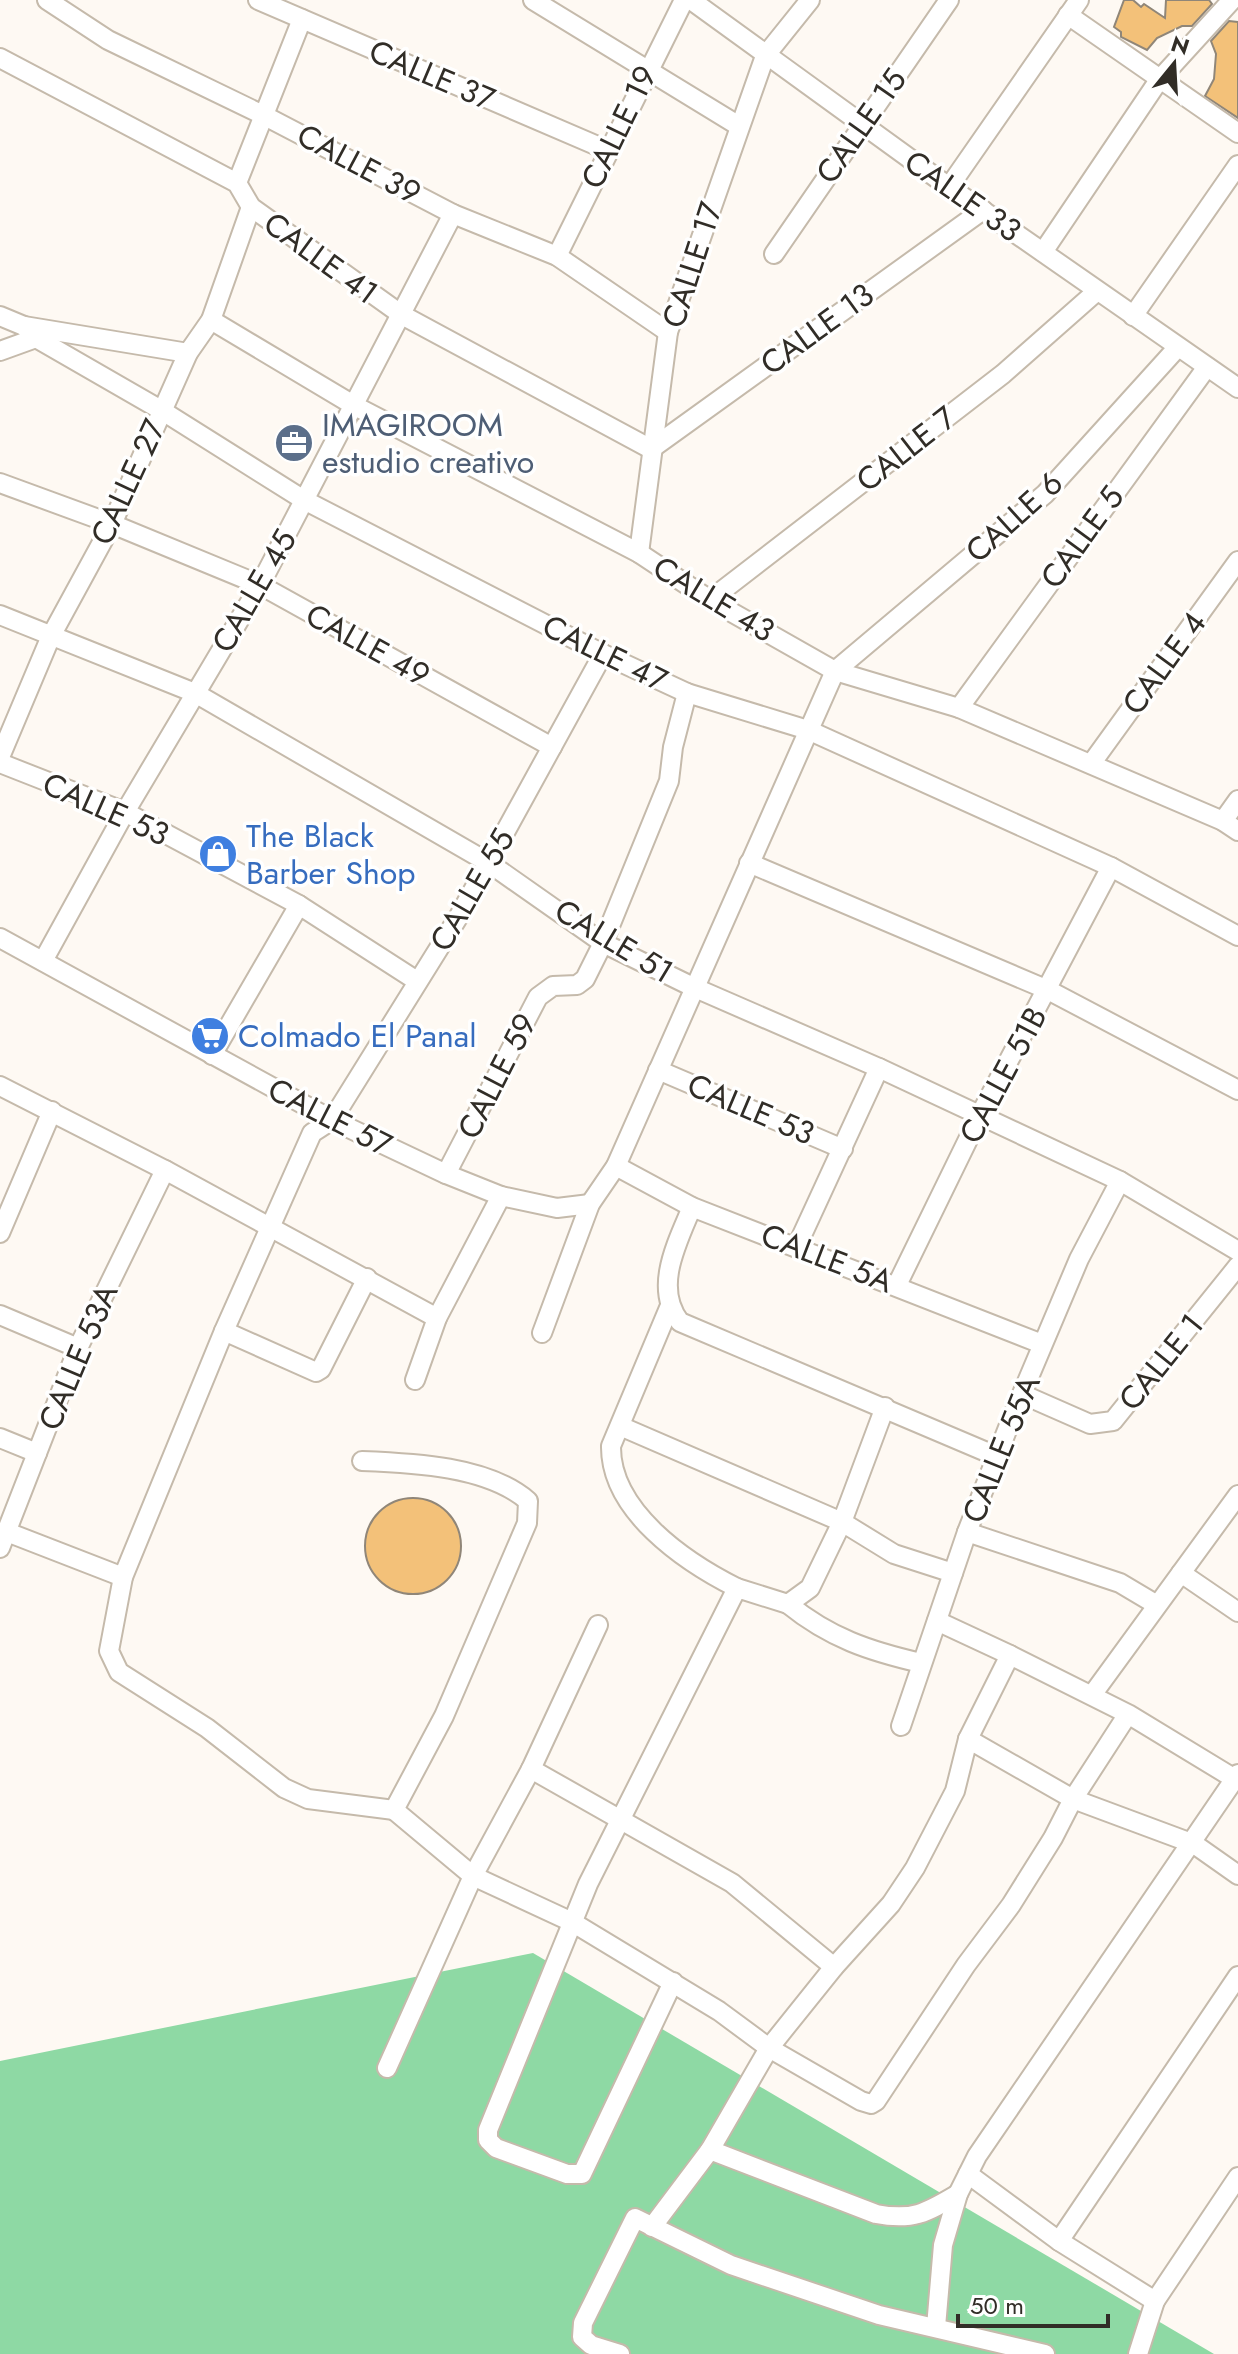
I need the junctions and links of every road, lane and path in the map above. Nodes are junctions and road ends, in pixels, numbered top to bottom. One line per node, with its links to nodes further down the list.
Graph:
1 (47, 0): 15 (street, CALLE 39)
2 (258, 0): 10 (street, CALLE 37)
3 (533, 0): 13 (street)
4 (684, 0): 13 (street, CALLE 19)
5 (691, 0): 11 (street, CALLE 33)
6 (810, 0): 11 (street, CALLE 17)
7 (949, 0): 16 (street, CALLE 15)
8 (1232, 0): 14 (street)
9 (1074, 7): 14 (street); 22 (street)
10 (302, 19): 15 (street); 19 (street, CALLE 37)
11 (765, 56): 16 (street, CALLE 33); 17 (street, CALLE 17)
12 (0, 58): 21 (street, CALLE 41)
13 (647, 68): 17 (street); 19 (street, CALLE 19)
14 (1159, 80): 18 (street); 26 (street)
15 (263, 115): 21 (street); 25 (street, CALLE 39)
16 (862, 123): 22 (street, CALLE 33); 27 (street, CALLE 15)
17 (739, 126): 35 (street, CALLE 17)
18 (1238, 133)
19 (607, 150): 28 (street, CALLE 19)
20 (1238, 165): 32 (street)
21 (237, 183): 23 (street, CALLE 41)
22 (949, 187): 24 (street, CALLE 33)
23 (251, 207): 30 (street, CALLE 41); 33 (street, CALLE 27)
24 (983, 210): 26 (street, CALLE 33); 43 (street, CALLE 13)
25 (453, 214): 28 (street, CALLE 39); 30 (street, CALLE 45)
26 (1043, 252): 29 (street, CALLE 33)
27 (774, 254)
28 (557, 256): 35 (street, CALLE 39)
29 (1096, 292): 32 (street, CALLE 33); 50 (street, CALLE 7)
30 (402, 315): 41 (street, CALLE 45); 43 (street, CALLE 41)
31 (0, 316): 34 (street, CALLE 47)
32 (1133, 316): 36 (street, CALLE 33)
33 (211, 320): 38 (street, CALLE 27); 41 (street, CALLE 43)
34 (30, 332): 37 (street); 38 (street); 42 (street, CALLE 47)
35 (668, 332): 43 (street, CALLE 17)
36 (1178, 347): 39 (street, CALLE 33); 54 (street, CALLE 6)
37 (0, 351)
38 (188, 353): 42 (street, CALLE 27)
39 (1207, 367): 40 (street, CALLE 33); 57 (street, CALLE 5)
40 (1238, 388)
41 (355, 406): 45 (street, CALLE 45); 47 (street, CALLE 43)
42 (161, 410): 45 (street, CALLE 47); 46 (street, CALLE 27)
43 (651, 449): 47 (street, CALLE 17)
44 (0, 483): 46 (street, CALLE 49)
45 (304, 500): 49 (street, CALLE 45); 53 (street, CALLE 47)
46 (112, 524): 49 (street, CALLE 49); 52 (street, CALLE 27)
47 (639, 553): 50 (street, CALLE 43)
48 (1238, 561): 62 (street, CALLE 4)
49 (260, 585): 55 (street, CALLE 45); 59 (street, CALLE 49)
50 (710, 600): 54 (street, CALLE 43)
51 (0, 615): 52 (street, CALLE 51)
52 (51, 636): 55 (street, CALLE 51); 60 (street, CALLE 27)
53 (603, 654): 56 (street, CALLE 47); 59 (street, CALLE 55)
54 (835, 671): 57 (street, CALLE 43); 58 (street)
55 (195, 693): 64 (street, CALLE 45); 66 (street, CALLE 51)
56 (687, 693): 58 (street, CALLE 47); 72 (street, CALLE 59)
57 (959, 708): 62 (street, CALLE 43)
58 (808, 730): 67 (street); 68 (street, CALLE 47)
59 (552, 747): 66 (street, CALLE 55)
60 (0, 757)
61 (0, 763): 64 (street, CALLE 53)
62 (1091, 764): 65 (street, CALLE 43)
63 (1238, 800): 65 (street)
64 (125, 812): 69 (street, CALLE 53); 73 (street, CALLE 45)
65 (1230, 826)
66 (489, 863): 72 (street, CALLE 51); 74 (street, CALLE 55)
67 (749, 863): 75 (street); 76 (street)
68 (1111, 867): 70 (street, CALLE 47); 76 (street, CALLE 51B)
69 (299, 905): 74 (street, CALLE 53); 77 (street)
70 (1238, 936)
71 (0, 938): 73 (street, CALLE 57)
72 (603, 943): 75 (street, CALLE 51); 88 (street, CALLE 59)
73 (43, 961): 77 (street, CALLE 57)
74 (417, 981): 84 (street, CALLE 55)
75 (693, 987): 78 (street, CALLE 51); 79 (street)
76 (1048, 990): 81 (street); 83 (street, CALLE 51B)
77 (212, 1055): 84 (street, CALLE 57)
78 (879, 1068): 83 (street, CALLE 51); 85 (street)
79 (658, 1070): 85 (street, CALLE 53); 86 (street)
80 (0, 1086): 82 (street)
81 (1238, 1090)
82 (52, 1111): 87 (street); 94 (street)
83 (980, 1115): 89 (street, CALLE 51); 99 (street, CALLE 51B)
84 (332, 1120): 88 (street, CALLE 57); 93 (street, CALLE 55)
85 (843, 1149): 95 (street)
86 (616, 1166): 91 (street); 92 (street, CALLE 5A)
87 (165, 1170): 93 (street); 106 (street, CALLE 53A)
88 (446, 1174): 90 (street, CALLE 57)
89 (1120, 1181): 96 (street, CALLE 51); 105 (street, CALLE 55A)
90 (501, 1196): 91 (street, CALLE 57); 102 (street)
91 (590, 1204): 104 (street)
92 (692, 1207): 95 (street, CALLE 5A); 100 (street)
93 (269, 1228): 98 (street); 103 (street, CALLE 55)
94 (0, 1233)
95 (797, 1246): 99 (street, CALLE 5A)
96 (1238, 1251)
97 (1238, 1266): 108 (street, CALLE 1)
98 (367, 1278): 102 (street); 103 (street)
99 (897, 1285): 105 (street, CALLE 5A)
100 (669, 1308): 109 (street); 110 (street)
101 (0, 1315): 106 (street)
102 (437, 1318): 107 (street)
103 (224, 1331): 121 (street, CALLE 55)
104 (542, 1333)
105 (1042, 1344): 108 (street, CALLE 55A)
106 (78, 1348): 112 (street, CALLE 53A)
107 (415, 1380)
108 (1024, 1395): 113 (street, CALLE 55A)
109 (885, 1407): 113 (street); 116 (street)
110 (620, 1426): 116 (street); 122 (street)
111 (0, 1438): 112 (street)
112 (37, 1453): 118 (street, CALLE 53A)
113 (996, 1456): 117 (street, CALLE 55A)
114 (362, 1461): 137 (street)
115 (1238, 1495): 120 (street)
116 (842, 1522): 119 (street); 123 (street)
117 (967, 1532): 119 (street, CALLE 55A); 124 (street)
118 (3, 1540): 121 (street)
119 (953, 1573): 126 (street, CALLE 55A)
120 (1181, 1573): 124 (street); 125 (street)
121 (123, 1577): 137 (street, CALLE 55)
122 (737, 1588): 123 (street); 138 (street)
123 (788, 1604): 129 (street)
124 (1157, 1605): 130 (street)
125 (1238, 1612)
126 (937, 1621): 128 (street); 129 (street, CALLE 55A)
127 (598, 1625): 134 (street)
128 (1010, 1655): 130 (street); 133 (street)
129 (921, 1663): 132 (street, CALLE 55A)
130 (1092, 1695): 131 (street)
131 (1128, 1714): 135 (street); 136 (street)
132 (901, 1726)
133 (968, 1739): 136 (street); 143 (street)
134 (531, 1769): 138 (street); 141 (street)
135 (1236, 1777): 139 (street)
136 (1073, 1799): 139 (street); 146 (street)
137 (394, 1810): 141 (street)
138 (621, 1822): 142 (street); 143 (street)
139 (1194, 1844): 140 (street); 149 (street)
140 (1238, 1875)
141 (473, 1876): 142 (street); 147 (street)
142 (572, 1922): 145 (street); 145 (street)
143 (834, 1967): 146 (street)
144 (1238, 1976): 153 (street)
145 (673, 1982): 146 (street)
146 (769, 2048): 148 (street)
147 (387, 2068)
148 (710, 2150): 151 (street); 152 (street)
149 (968, 2174): 151 (street); 153 (street)
150 (1238, 2177): 154 (street)
151 (958, 2194): 155 (street)
152 (652, 2227): 155 (street); 156 (street)
153 (1059, 2241): 154 (street)
154 (1155, 2301): 158 (street)
155 (936, 2327): 157 (street)
156 (620, 2354)
157 (1045, 2354)
158 (1138, 2354)

